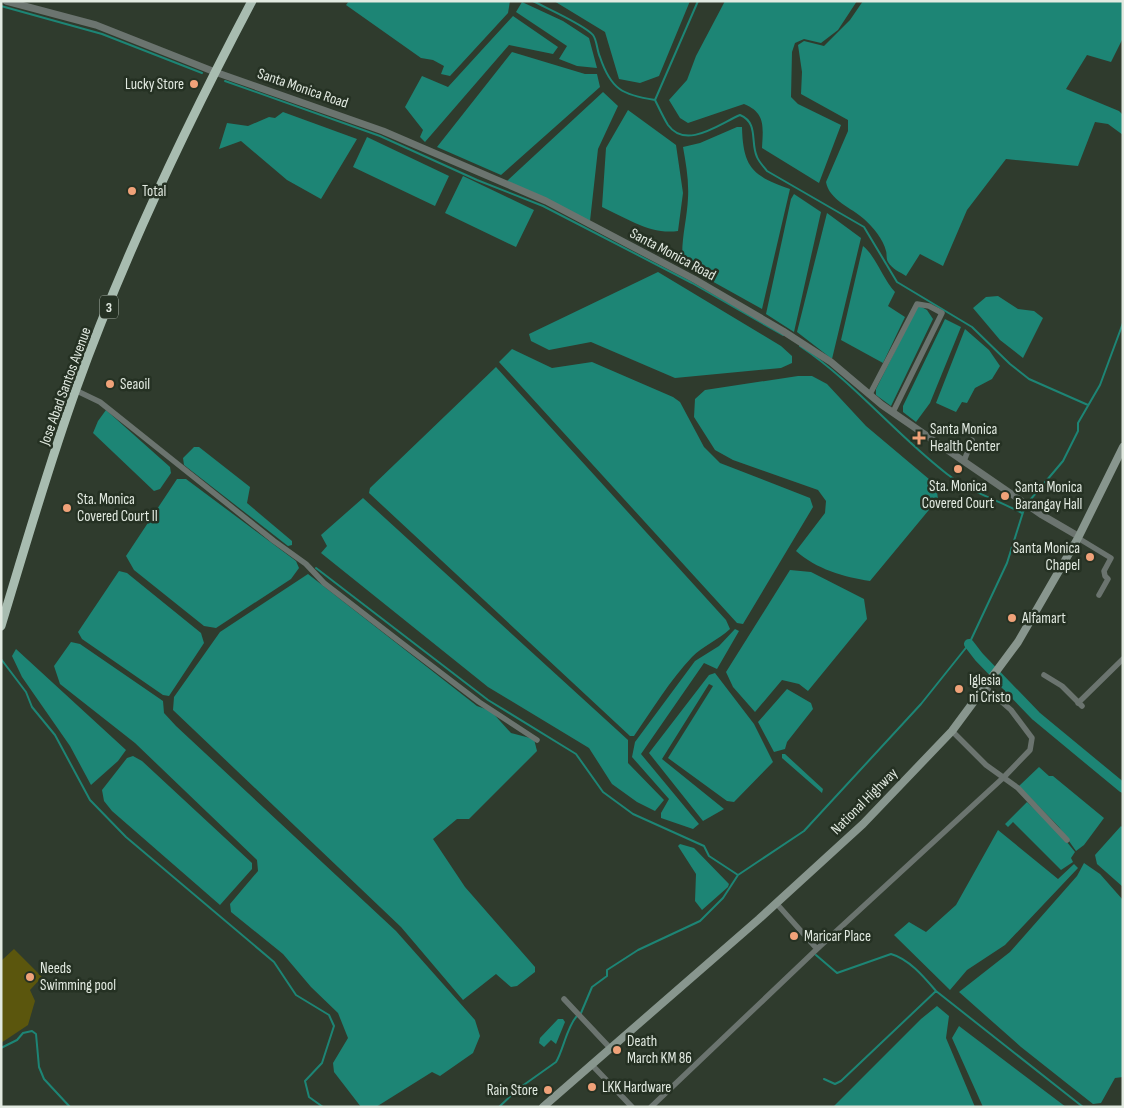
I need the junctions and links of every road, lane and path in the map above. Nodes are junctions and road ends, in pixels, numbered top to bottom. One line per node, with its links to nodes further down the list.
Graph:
1 (6, 1): 3 (street, Santa Monica Road)
2 (252, 1): 3 (highway, Jose Abad Santos Avenue / 3)
3 (215, 72): 4 (highway, Jose Abad Santos Avenue / 3); 5 (street, Santa Monica Road)
4 (75, 390): 12 (highway, Jose Abad Santos Avenue / 3); 17 (street)
5 (870, 394): 6 (street, Santa Monica Road); 6 (street)
6 (893, 412): 9 (street, Santa Monica Road)
7 (972, 440): 9 (street)
8 (1123, 447): 10 (main road, National Highway)
9 (964, 461): 10 (street, Santa Monica Road)
10 (1078, 537): 11 (street); 15 (main road, National Highway)
11 (1099, 595)
12 (1, 626)
13 (1123, 659): 14 (street)
14 (1044, 675)
15 (986, 687): 16 (main road, National Highway); 18 (street)
16 (952, 731): 18 (street); 20 (main road, National Highway)
17 (537, 740)
18 (1002, 779): 19 (street); 21 (street)
19 (1067, 840)
20 (776, 903): 21 (street); 23 (main road, National Highway)
21 (817, 949): 27 (street)
22 (564, 999): 23 (street)
23 (611, 1049): 24 (main road, National Highway)
24 (591, 1064): 25 (main road, National Highway); 26 (street)
25 (543, 1107)
26 (632, 1107)
27 (651, 1107)

